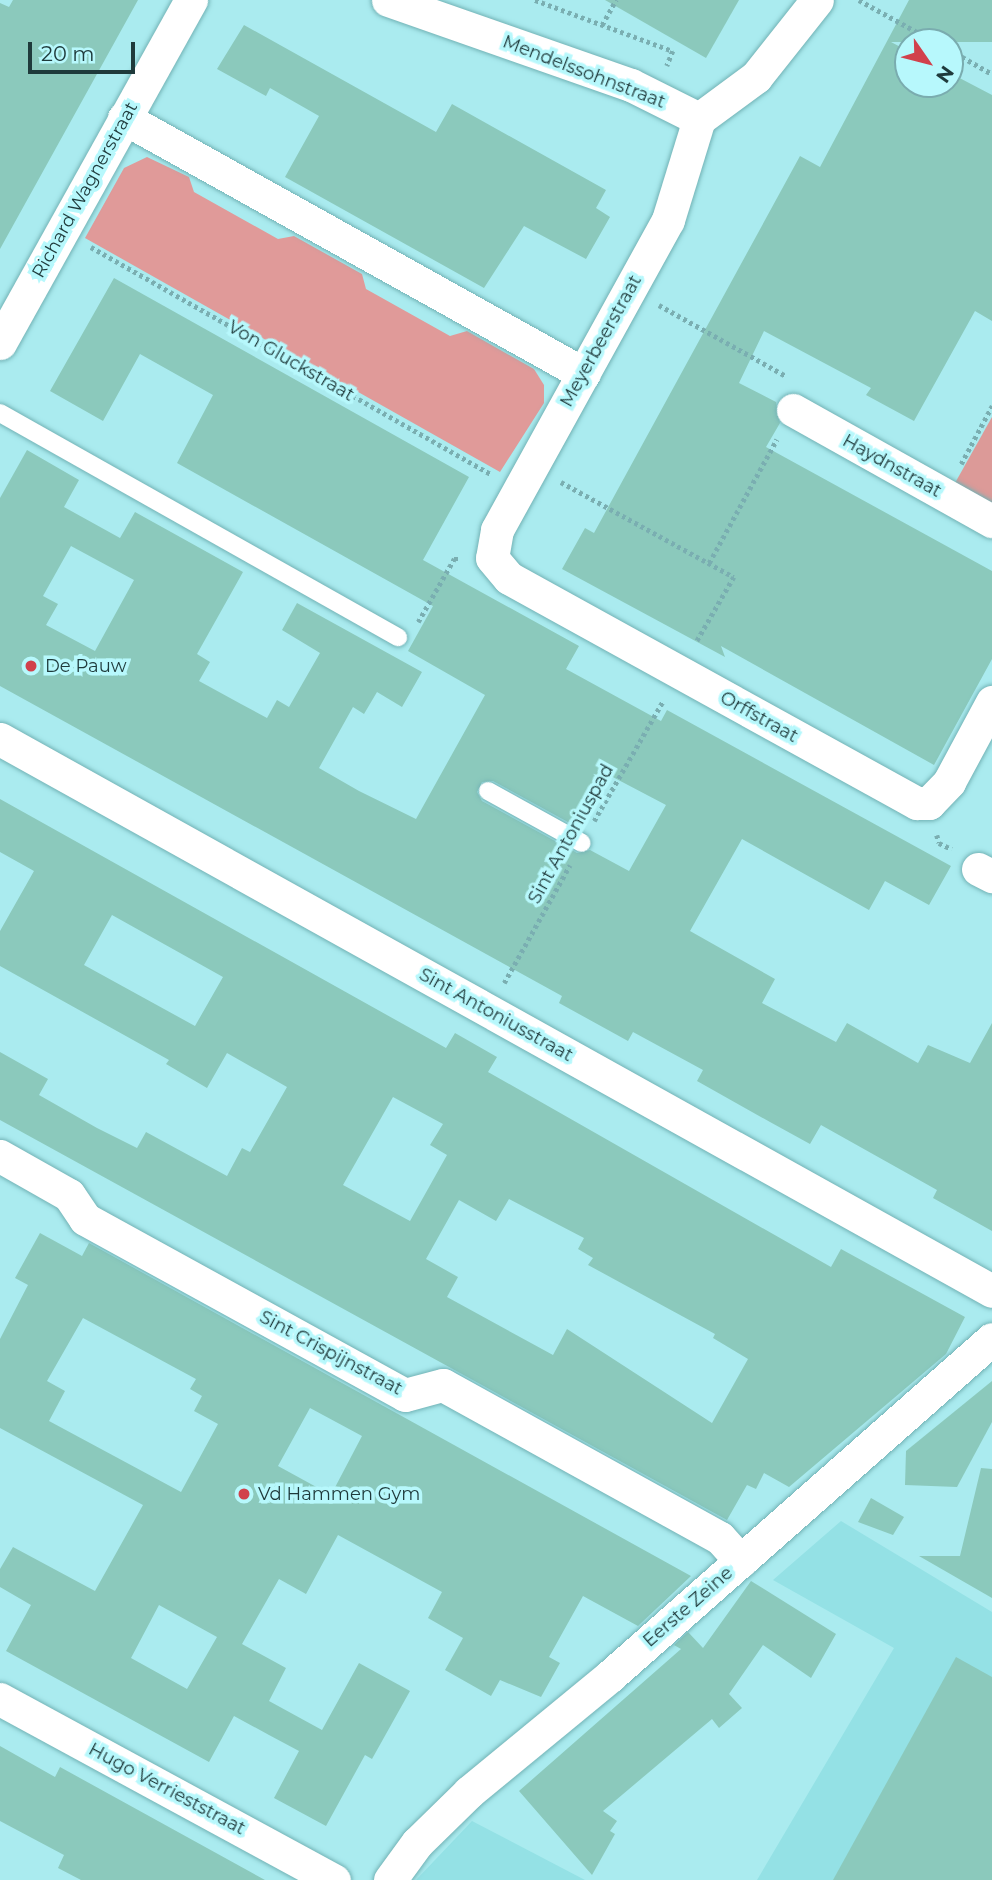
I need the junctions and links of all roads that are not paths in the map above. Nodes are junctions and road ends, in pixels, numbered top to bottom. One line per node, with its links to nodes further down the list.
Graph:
1 (191, 0): 4 (street, Richard Wagnerstraat)
2 (388, 0): 5 (street, Mendelssohnstraat)
3 (817, 0): 5 (street)
4 (124, 118): 6 (street, Richard Wagnerstraat); 7 (street)
5 (699, 119): 7 (street, Meyerbeerstraat)
6 (0, 343)
7 (584, 373): 11 (street, Meyerbeerstraat)
8 (793, 411): 10 (street, Haydnstraat)
9 (0, 413): 12 (lane)
10 (992, 521)
11 (492, 558): 13 (street, Orffstraat)
12 (398, 638)
13 (992, 702)
14 (0, 739): 18 (street, Sint Antoniusstraat)
15 (488, 792): 16 (lane)
16 (582, 843)
17 (0, 1156): 20 (street, Sint Crispijnstraat)
18 (992, 1291)
19 (992, 1339): 20 (street, Eerste Zeine)
20 (741, 1561): 23 (street, Eerste Zeine)
21 (0, 1699): 22 (street, Hugo Verrieststraat)
22 (334, 1880)
23 (390, 1880)

